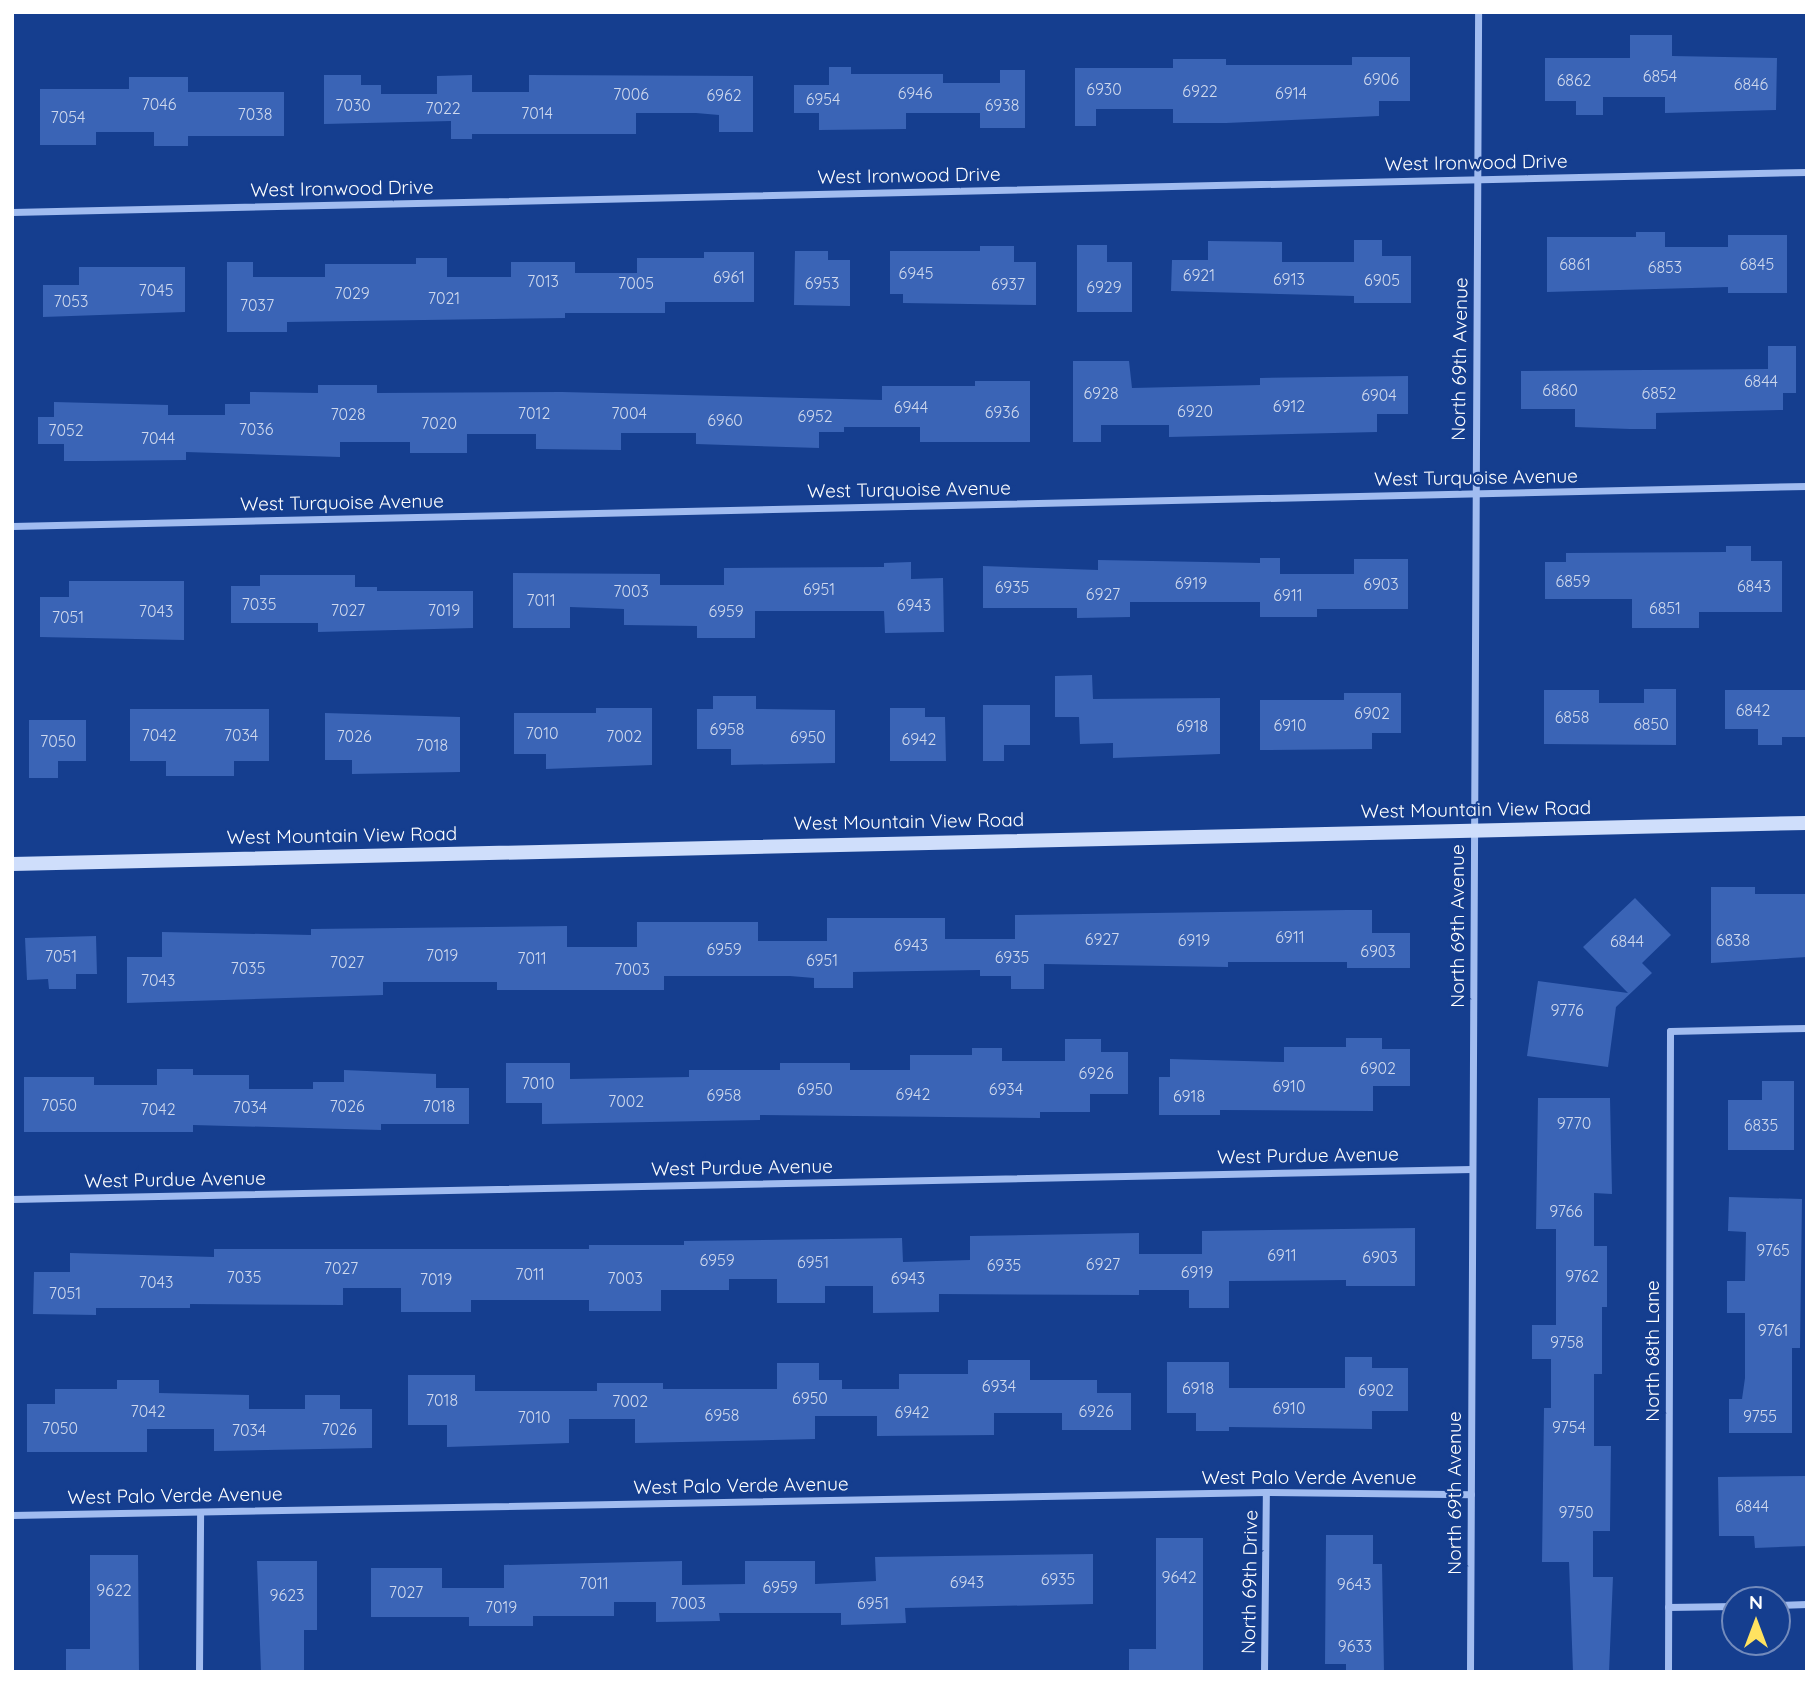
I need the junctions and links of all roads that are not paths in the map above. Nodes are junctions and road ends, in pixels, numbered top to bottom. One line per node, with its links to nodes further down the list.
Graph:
1 (1478, 12): 3 (street, North 69th Avenue)
2 (1807, 172): 3 (street, West Ironwood Drive)
3 (1478, 179): 4 (street, West Ironwood Drive); 6 (street, North 69th Avenue)
4 (12, 212)
5 (1807, 486): 6 (street, West Turquoise Avenue)
6 (1475, 494): 7 (street, West Turquoise Avenue); 9 (street, North 69th Avenue)
7 (12, 526)
8 (1807, 823): 9 (street, West Mountain View Road)
9 (1474, 829): 10 (street, West Mountain View Road); 12 (street, North 69th Avenue)
10 (12, 864)
11 (1807, 1028): 19 (street, North 68th Lane)
12 (1472, 1169): 13 (street, West Purdue Avenue); 15 (street, North 69th Avenue)
13 (12, 1199)
14 (1266, 1492): 15 (street, West Palo Verde Avenue); 16 (street, West Palo Verde Avenue); 21 (street, North 69th Drive)
15 (1471, 1494): 22 (street, North 69th Avenue)
16 (200, 1512): 17 (street, West Palo Verde Avenue); 20 (street)
17 (12, 1515)
18 (1721, 1605): 19 (street)
19 (1668, 1606): 23 (street, North 68th Lane)
20 (199, 1672)
21 (1264, 1672)
22 (1470, 1672)
23 (1668, 1672)

